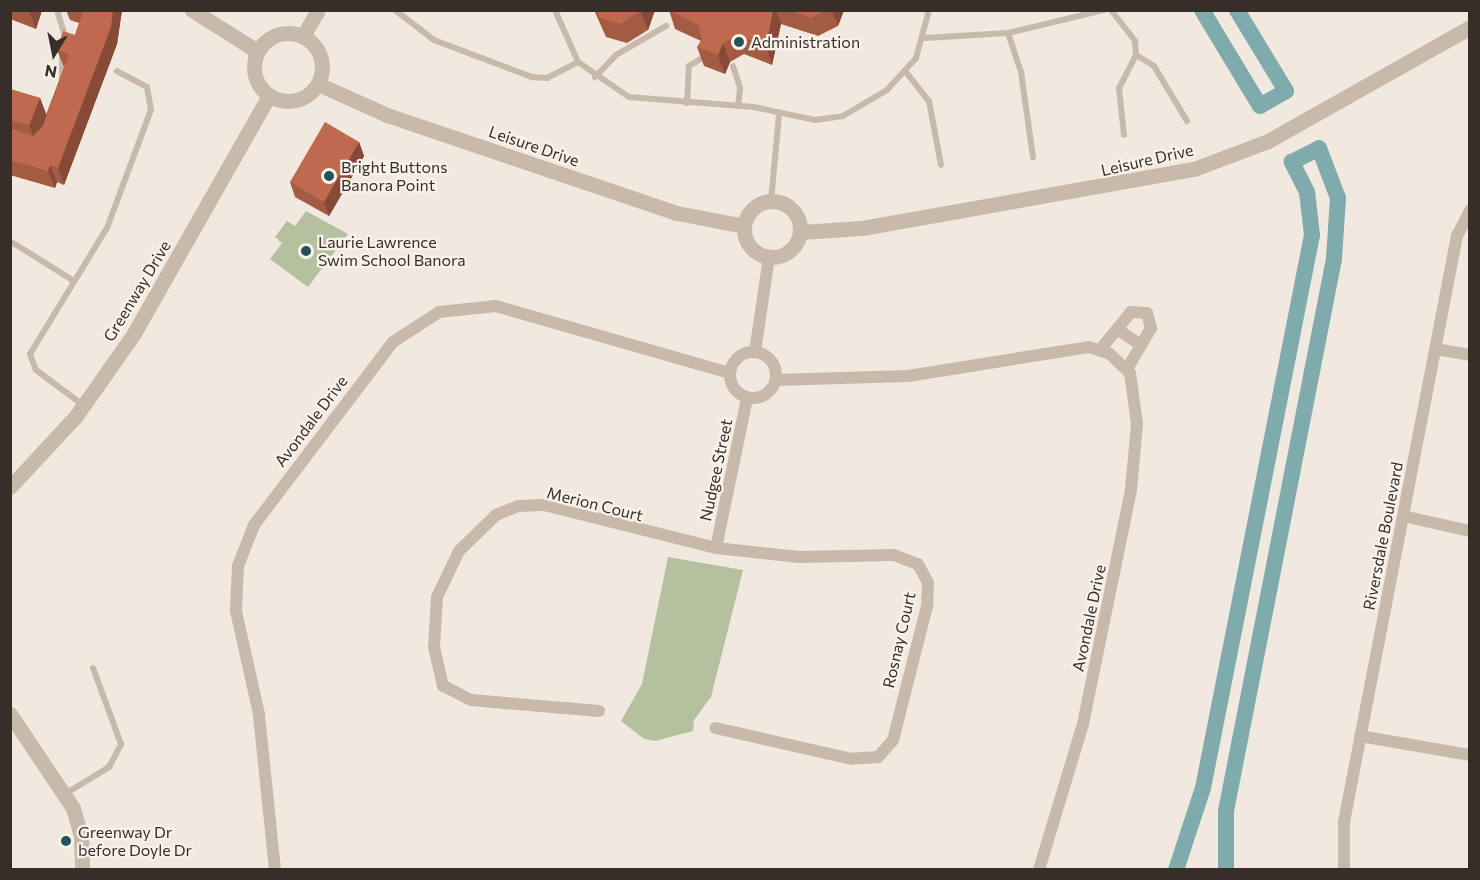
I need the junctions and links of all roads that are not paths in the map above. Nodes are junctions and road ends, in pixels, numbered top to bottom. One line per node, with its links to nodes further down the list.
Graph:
1 (57, 10): 23 (lane)
2 (192, 10): 14 (street)
3 (318, 10): 12 (street)
4 (395, 10): 17 (lane)
5 (555, 10): 17 (lane)
6 (929, 10): 13 (lane)
7 (1104, 10): 11 (lane)
8 (1111, 10): 15 (lane)
9 (666, 26): 21 (lane)
10 (1470, 27): 35 (street, Leisure Drive)
11 (1008, 33): 13 (lane); 30 (lane)
12 (303, 36): 14 (street); 22 (street)
13 (926, 38): 20 (lane)
14 (257, 51): 24 (street)
15 (1136, 55): 28 (lane); 29 (lane)
16 (704, 57): 25 (lane)
17 (578, 62): 21 (lane)
18 (733, 66): 26 (lane)
19 (117, 71): 38 (lane)
20 (906, 72): 27 (lane); 31 (lane)
21 (595, 77): 25 (lane)
22 (318, 84): 24 (street); 34 (street, Leisure Drive)
23 (60, 91)
24 (269, 96): 49 (street, Greenway Drive)
25 (687, 103): 26 (lane)
26 (738, 106): 27 (lane)
27 (779, 114): 32 (lane)
28 (1187, 121)
29 (1124, 135)
30 (1033, 157)
31 (941, 165)
32 (771, 201): 34 (street); 35 (street)
33 (1470, 210): 41 (street, Riversdale Boulevard)
34 (744, 226): 37 (street)
35 (800, 232): 37 (street)
36 (10, 241): 38 (lane)
37 (769, 257): 43 (street)
38 (74, 281): 49 (lane)
39 (1117, 329): 40 (street); 40 (street); 42 (street)
40 (1141, 345): 45 (street)
41 (1436, 349): 44 (street); 51 (street, Riversdale Boulevard)
42 (1100, 350): 45 (street); 47 (street)
43 (755, 352): 46 (street); 47 (street)
44 (1470, 355)
45 (1127, 369): 63 (street, Avondale Drive)
46 (730, 373): 48 (street); 62 (street, Avondale Drive)
47 (776, 380): 48 (street)
48 (747, 398): 53 (street, Nudgee Street)
49 (83, 406): 50 (street, Greenway Drive)
50 (10, 487)
51 (1403, 516): 52 (street); 58 (street, Riversdale Boulevard)
52 (1470, 531)
53 (716, 548): 55 (street, Merion Court); 57 (street, Rosnay Court)
54 (93, 668): 60 (lane)
55 (599, 711)
56 (10, 714): 60 (street)
57 (715, 728)
58 (1360, 736): 59 (street); 64 (street, Riversdale Boulevard)
59 (1470, 755)
60 (65, 794): 61 (street)
61 (82, 870)
62 (275, 870)
63 (1039, 870)
64 (1344, 870)

